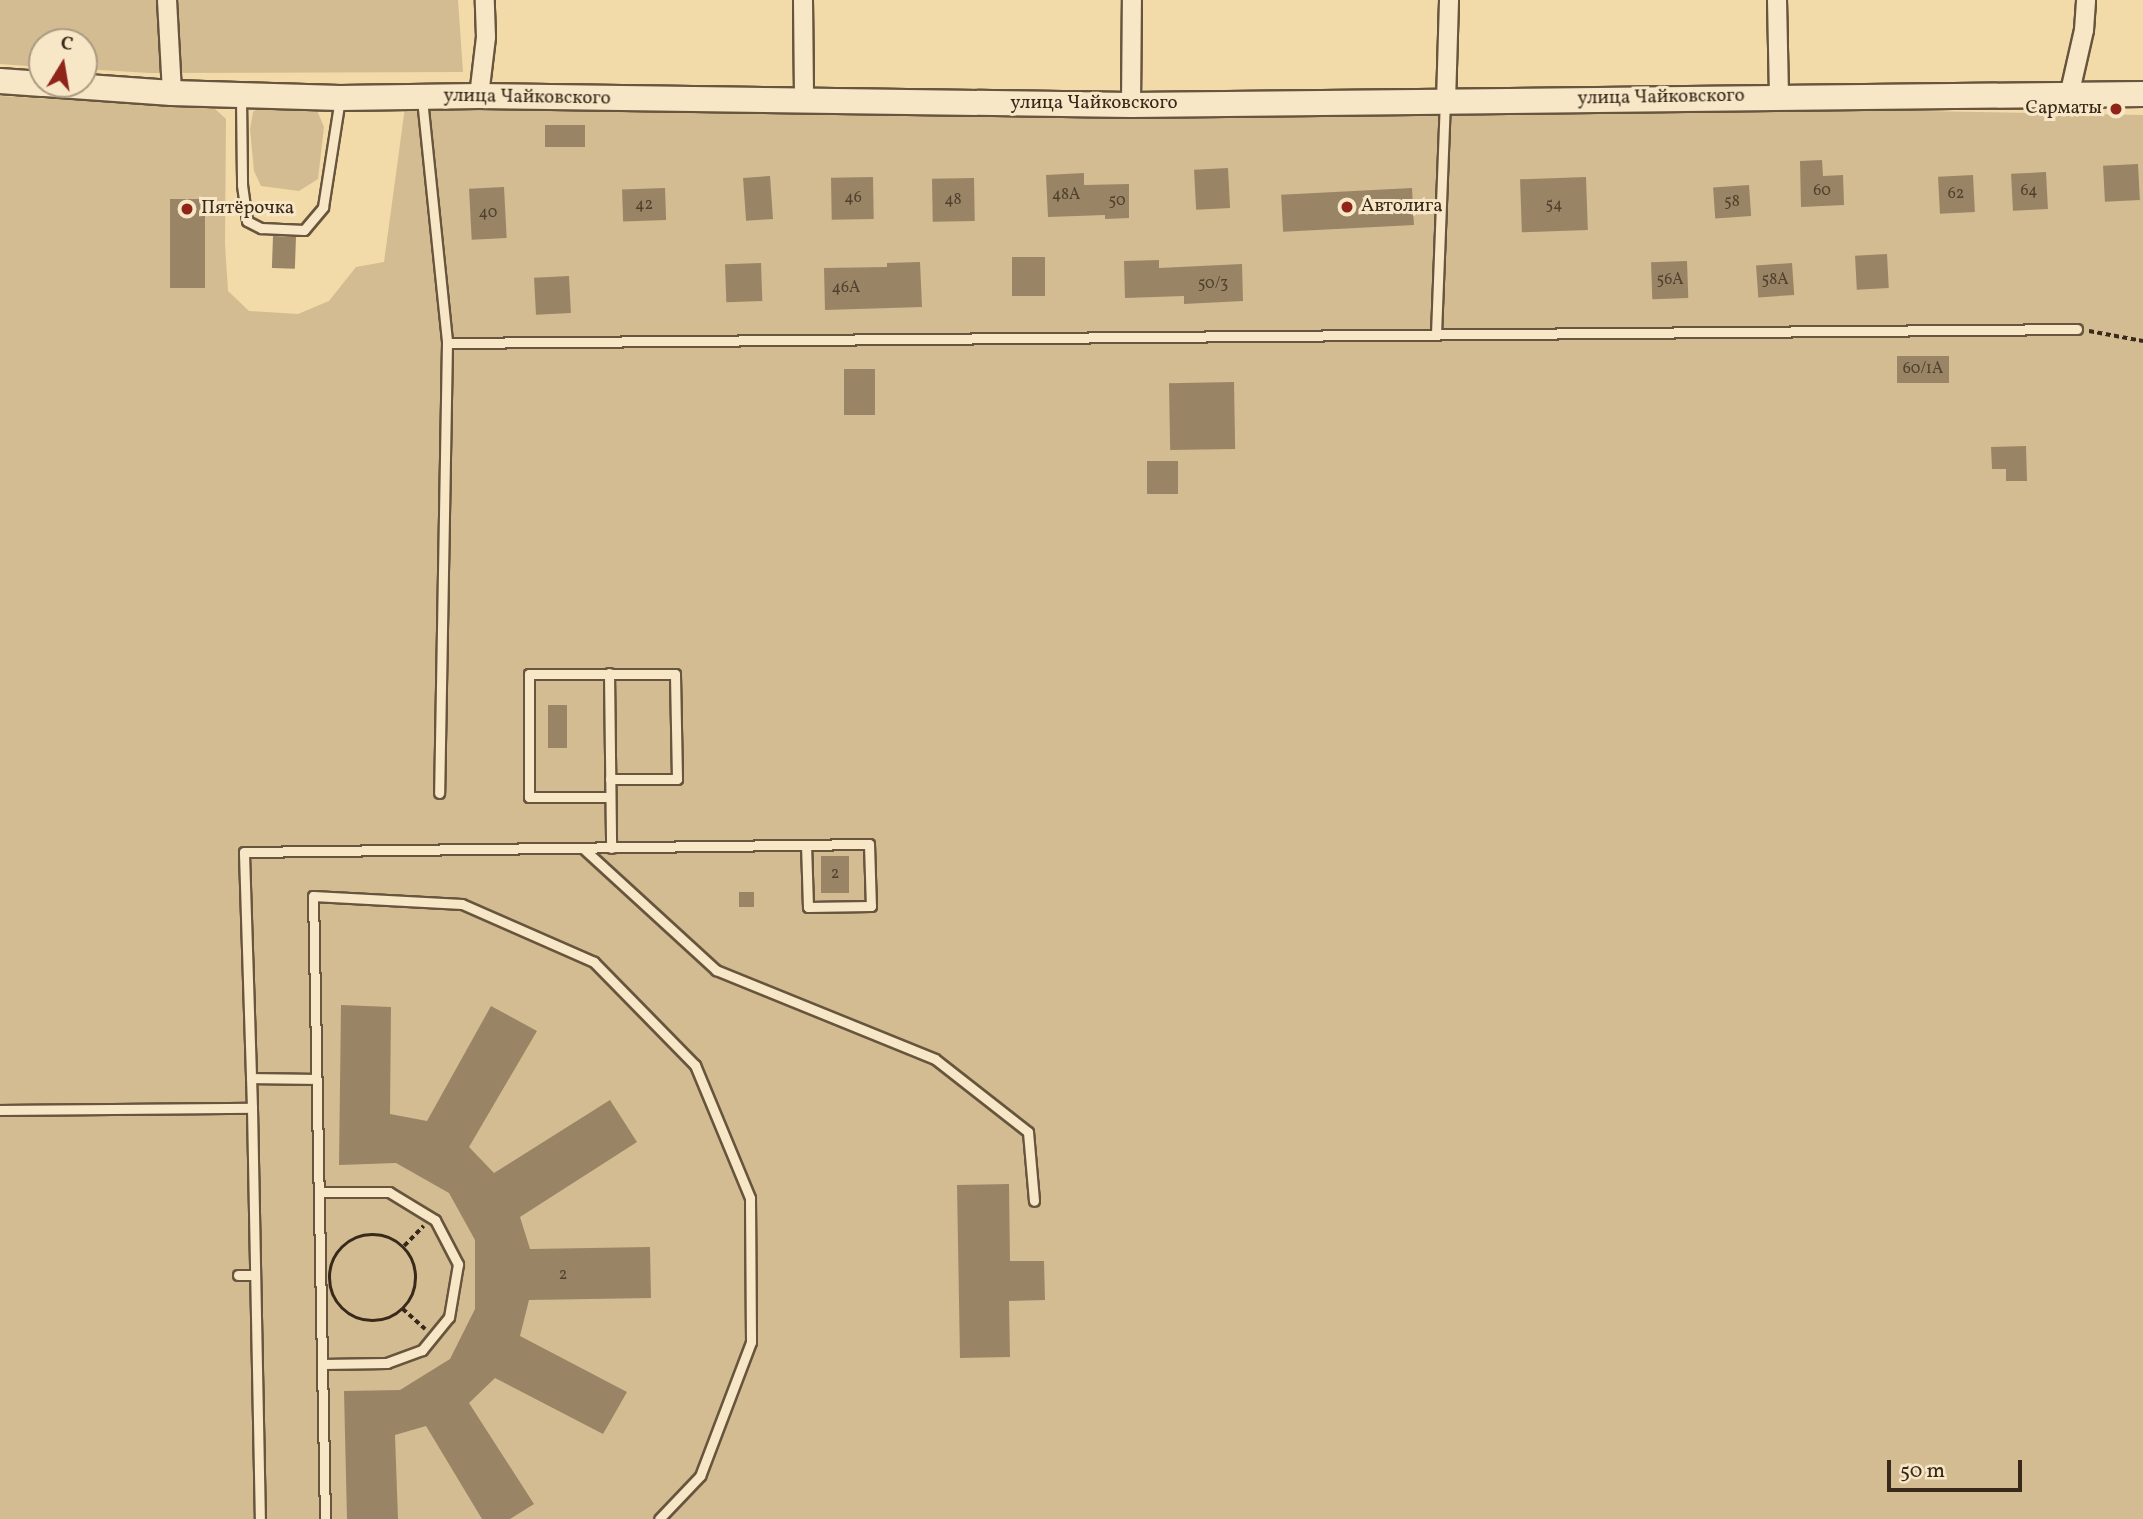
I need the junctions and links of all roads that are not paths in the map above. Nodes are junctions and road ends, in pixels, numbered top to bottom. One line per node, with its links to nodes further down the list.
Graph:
1 (167, 0): 11 (street)
2 (485, 0): 14 (street)
3 (803, 0): 19 (street)
4 (1132, 0): 21 (street)
5 (1449, 0): 20 (street)
6 (1777, 0): 15 (street)
7 (2086, 0): 16 (street)
8 (0, 80): 9 (street, улица Чайковского)
9 (28, 83)
10 (98, 88): 11 (street, улица Чайковского)
11 (172, 93): 13 (street, улица Чайковского)
12 (2143, 94): 16 (street, улица Чайковского)
13 (240, 96): 18 (street, улица Чайковского); 18 (lane)
14 (478, 96): 17 (street, улица Чайковского); 19 (street, улица Чайковского)
15 (1779, 96): 16 (street, улица Чайковского); 20 (street, улица Чайковского)
16 (2069, 96)
17 (421, 97): 18 (street, улица Чайковского); 24 (lane)
18 (340, 98)
19 (804, 102): 21 (street, улица Чайковского)
20 (1446, 102): 21 (street, улица Чайковского); 23 (lane)
21 (1131, 105)
22 (2077, 328): 23 (lane)
23 (1436, 334): 24 (lane)
24 (447, 343): 27 (lane)
25 (609, 673): 26 (lane); 26 (lane); 28 (lane)
26 (610, 779): 28 (lane)
27 (439, 793)
28 (610, 797): 30 (lane)
29 (806, 845): 29 (lane); 30 (lane)
30 (611, 848): 31 (lane)
31 (585, 850): 32 (lane); 37 (lane)
32 (251, 1078): 33 (lane); 34 (lane)
33 (315, 1079): 36 (lane); 43 (lane)
34 (252, 1108): 35 (lane); 39 (lane)
35 (0, 1110)
36 (319, 1192): 40 (lane); 40 (lane)
37 (1034, 1201)
38 (238, 1275): 39 (lane)
39 (255, 1275): 41 (lane)
40 (322, 1364): 42 (lane)
41 (260, 1519)
42 (325, 1519)
43 (659, 1519)

